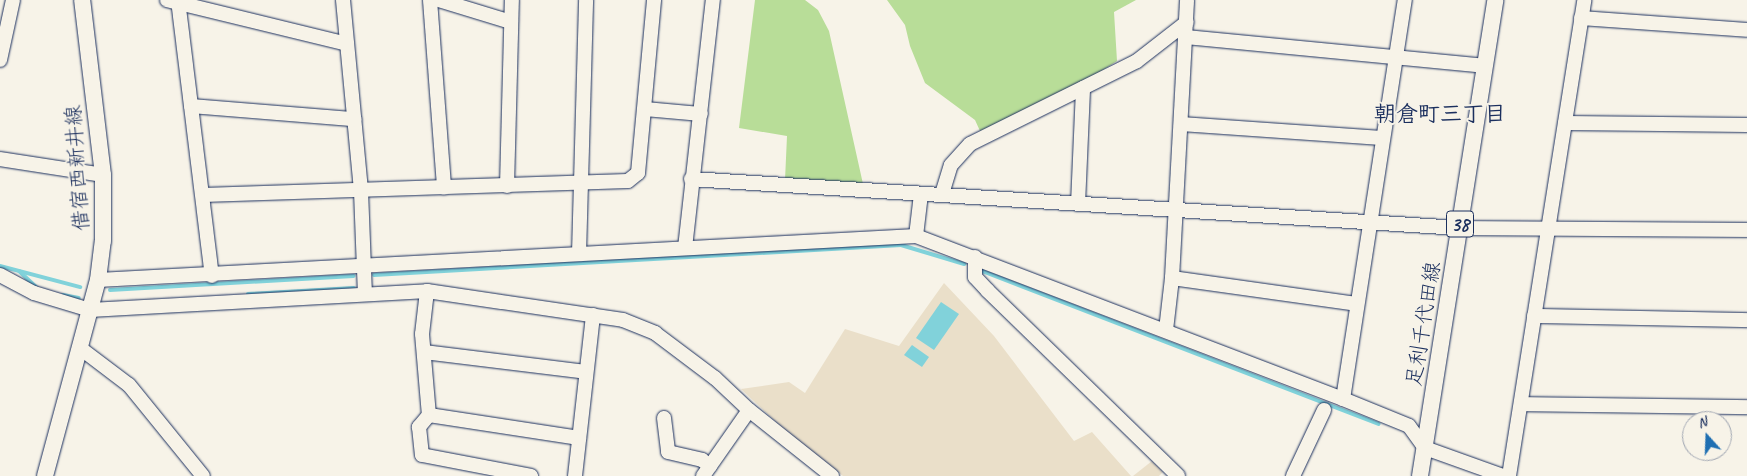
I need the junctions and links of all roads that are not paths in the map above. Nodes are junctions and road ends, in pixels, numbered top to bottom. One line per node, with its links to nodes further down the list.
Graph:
1 (13, 0): 22 (street)
2 (82, 0): 34 (main road, 借宿西新井線)
3 (343, 0): 20 (street)
4 (430, 0): 38 (street)
5 (439, 0): 16 (street)
6 (512, 0): 16 (street)
7 (586, 0): 36 (street)
8 (654, 0): 26 (street)
9 (714, 0): 27 (street)
10 (1187, 0): 17 (street)
11 (1405, 0): 21 (street)
12 (1495, 0): 23 (main road, 足利千代田線 / 38)
13 (1584, 0): 15 (street)
14 (174, 1): 20 (street); 25 (street)
15 (1581, 18): 18 (street); 29 (street)
16 (511, 22): 37 (street)
17 (1186, 22): 19 (street); 24 (street)
18 (1747, 30)
19 (1185, 37): 21 (street); 30 (street)
20 (347, 44): 28 (street)
21 (1396, 55): 23 (street); 32 (street)
22 (0, 60)
23 (1485, 66): 46 (main road, 足利千代田線 / 38)
24 (1083, 88): 41 (street); 43 (street)
25 (191, 106): 28 (street); 42 (street)
26 (644, 109): 27 (street); 36 (street)
27 (701, 114): 35 (street)
28 (354, 119): 39 (street)
29 (1565, 123): 31 (street); 47 (street)
30 (1181, 124): 32 (street); 44 (street)
31 (1747, 125)
32 (1382, 138): 45 (street)
33 (0, 158): 34 (street)
34 (103, 175): 57 (main road, 借宿西新井線)
35 (691, 180): 40 (street); 50 (street)
36 (580, 182): 37 (street); 51 (street)
37 (507, 186): 38 (street)
38 (444, 187): 39 (street)
39 (361, 191): 42 (street); 53 (street)
40 (921, 194): 41 (street); 49 (street)
41 (942, 194): 43 (street)
42 (203, 195): 55 (street)
43 (1078, 204): 44 (street)
44 (1175, 210): 45 (street); 56 (street)
45 (1368, 222): 46 (street); 60 (street)
46 (1459, 228): 47 (street); 77 (main road, 足利千代田線 / 38)
47 (1546, 229): 48 (street); 63 (street)
48 (1747, 230)
49 (916, 236): 50 (street); 52 (street)
50 (685, 248): 51 (street)
51 (579, 254): 53 (street)
52 (975, 257): 65 (street); 84 (street)
53 (365, 266): 55 (street); 59 (street)
54 (0, 275): 61 (street)
55 (212, 276): 57 (street)
56 (1172, 278): 60 (street); 65 (street)
57 (98, 280): 61 (main road, 借宿西新井線)
58 (427, 291): 59 (street); 62 (street); 67 (street)
59 (365, 294): 61 (street)
60 (1356, 304): 69 (street)
61 (90, 310): 66 (main road, 借宿西新井線)
62 (594, 315): 68 (street); 72 (street)
63 (1534, 316): 64 (street); 70 (street)
64 (1747, 320)
65 (1166, 330): 69 (street)
66 (80, 348): 79 (main road, 借宿西新井線); 80 (street)
67 (424, 352): 68 (street); 74 (street)
68 (586, 372): 76 (street)
69 (1343, 398): 77 (street)
70 (1521, 404): 71 (street); 88 (street)
71 (1747, 407)
72 (749, 410): 78 (street); 83 (street)
73 (1324, 410): 85 (street)
74 (428, 414): 76 (street); 81 (street)
75 (664, 418): 78 (street)
76 (578, 438): 82 (street)
77 (1425, 448): 86 (main road, 足利千代田線 / 38); 87 (street)
78 (706, 471)
79 (45, 476)
80 (203, 476)
81 (531, 476)
82 (575, 476)
83 (832, 476)
84 (1178, 476)
85 (1293, 476)
86 (1420, 476)
87 (1503, 476)
88 (1509, 476)

